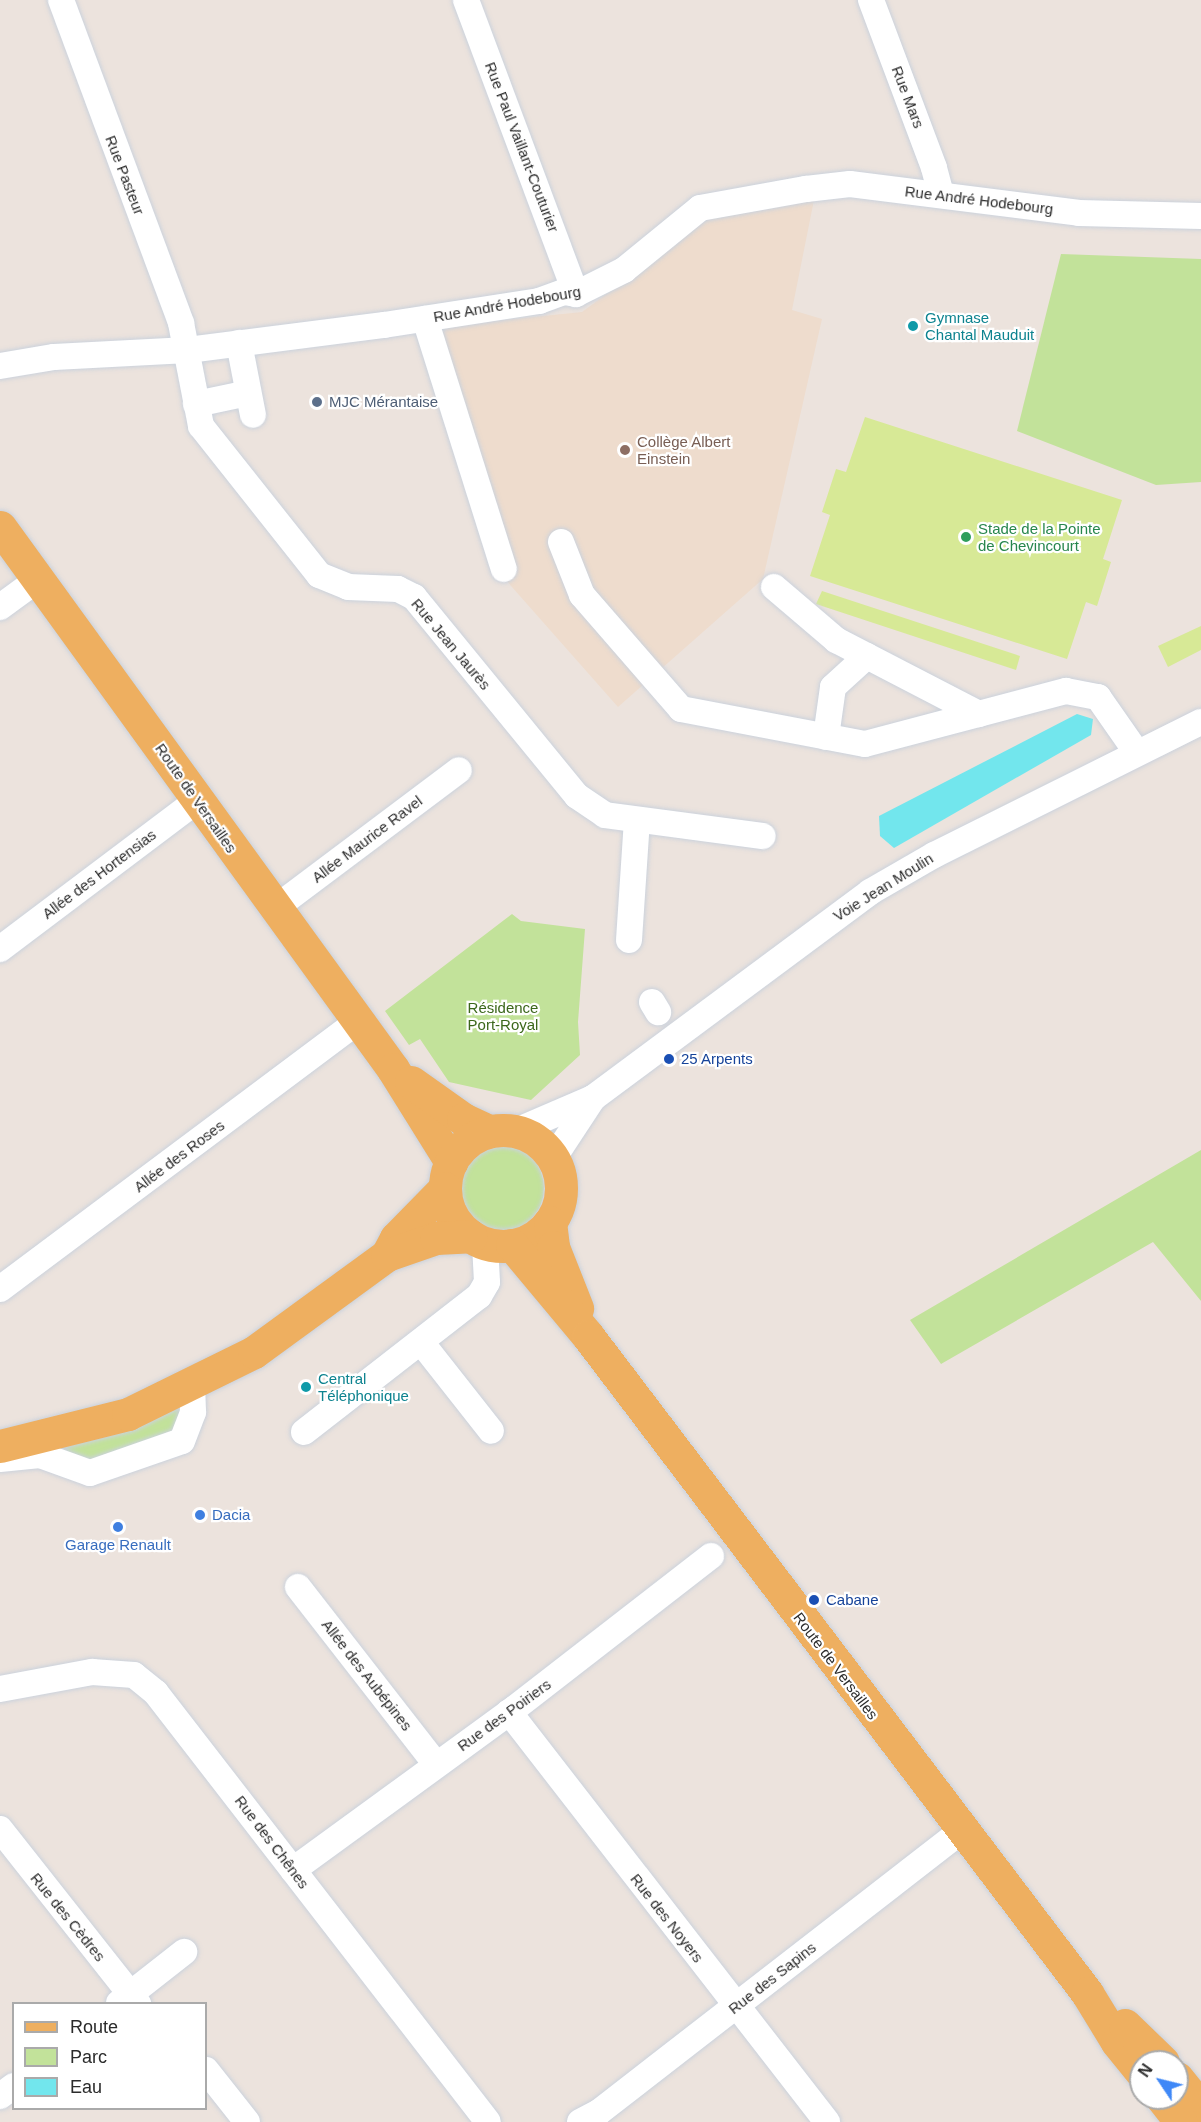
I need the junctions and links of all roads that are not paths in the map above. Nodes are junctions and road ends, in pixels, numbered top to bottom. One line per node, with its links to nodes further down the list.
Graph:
1 (61, 0): 9 (street, Rue Pasteur)
2 (466, 0): 6 (street, Rue Paul Vaillant-Couturier)
3 (871, 0): 4 (street, Rue Mars)
4 (941, 195): 5 (street, Rue André Hodebourg); 6 (street, Rue André Hodebourg)
5 (1201, 216)
6 (576, 294): 7 (street, Rue André Hodebourg)
7 (425, 319): 8 (street, Rue André Hodebourg); 14 (street)
8 (239, 343): 9 (street, Rue André Hodebourg); 11 (street)
9 (188, 350): 10 (street, Rue André Hodebourg); 11 (street, Rue Jean Jaurès)
10 (0, 366)
11 (196, 404): 25 (street, Rue Jean Jaurès)
12 (0, 527): 15 (main road, Route de Versailles)
13 (561, 542): 21 (street)
14 (504, 570)
15 (37, 580): 17 (street); 24 (main road, Route de Versailles)
16 (774, 587): 18 (street)
17 (0, 607)
18 (867, 656): 19 (street); 21 (street)
19 (979, 714): 21 (street); 22 (street)
20 (1201, 722): 22 (street, Voie Jean Moulin)
21 (826, 737)
22 (1137, 753): 32 (street, Voie Jean Moulin)
23 (459, 770): 27 (street, Allée Maurice Ravel)
24 (198, 800): 27 (main road, Route de Versailles); 29 (street, Allée des Hortensias)
25 (637, 821): 26 (street, Rue Jean Jaurès); 28 (street)
26 (763, 836)
27 (274, 909): 30 (main road, Route de Versailles)
28 (629, 940)
29 (0, 949)
30 (357, 1022): 31 (main road, Route de Versailles); 39 (street, Allée des Roses)
31 (393, 1069): 33 (main road, Route de Versailles); 35 (main road, Route de Versailles)
32 (593, 1098): 33 (street, Voie Jean Moulin); 34 (street, Voie Jean Moulin)
33 (503, 1131): 34 (main road); 35 (main road)
34 (553, 1159): 36 (main road)
35 (448, 1175): 37 (main road); 38 (main road)
36 (550, 1222): 37 (main road); 40 (main road, Route de Versailles)
37 (489, 1241): 38 (main road); 40 (main road, Route de Versailles); 41 (street)
38 (387, 1255): 42 (main road)
39 (0, 1289)
40 (588, 1336): 53 (main road, Route de Versailles)
41 (421, 1342): 43 (street); 44 (street)
42 (192, 1385): 45 (main road); 46 (street)
43 (491, 1431)
44 (304, 1432)
45 (0, 1446)
46 (0, 1459)
47 (711, 1556): 50 (street, Rue des Poiriers)
48 (298, 1587): 51 (street, Allée des Aubépines)
49 (0, 1689): 54 (street, Rue des Chênes)
50 (509, 1712): 51 (street, Rue des Poiriers); 58 (street, Rue des Noyers)
51 (436, 1764): 54 (street, Rue des Poiriers)
52 (0, 1829): 57 (street, Rue des Cèdres)
53 (962, 1830): 56 (main road, Route de Versailles); 58 (street, Rue des Sapins)
54 (293, 1869): 68 (street, Rue des Chênes)
55 (184, 1952): 57 (street)
56 (1087, 1993): 59 (main road, Route de Versailles); 60 (main road, Route de Versailles)
57 (129, 2000)
58 (737, 2006): 69 (street, Rue des Sapins); 70 (street, Rue des Noyers)
59 (1150, 2050)
60 (1129, 2057)
61 (207, 2071): 67 (street)
62 (12, 2088): 64 (street)
63 (1189, 2093): 65 (main road)
64 (0, 2097)
65 (1201, 2108)
66 (1172, 2110): 71 (main road)
67 (247, 2122)
68 (488, 2122)
69 (580, 2122)
70 (827, 2122)
71 (1181, 2122)

